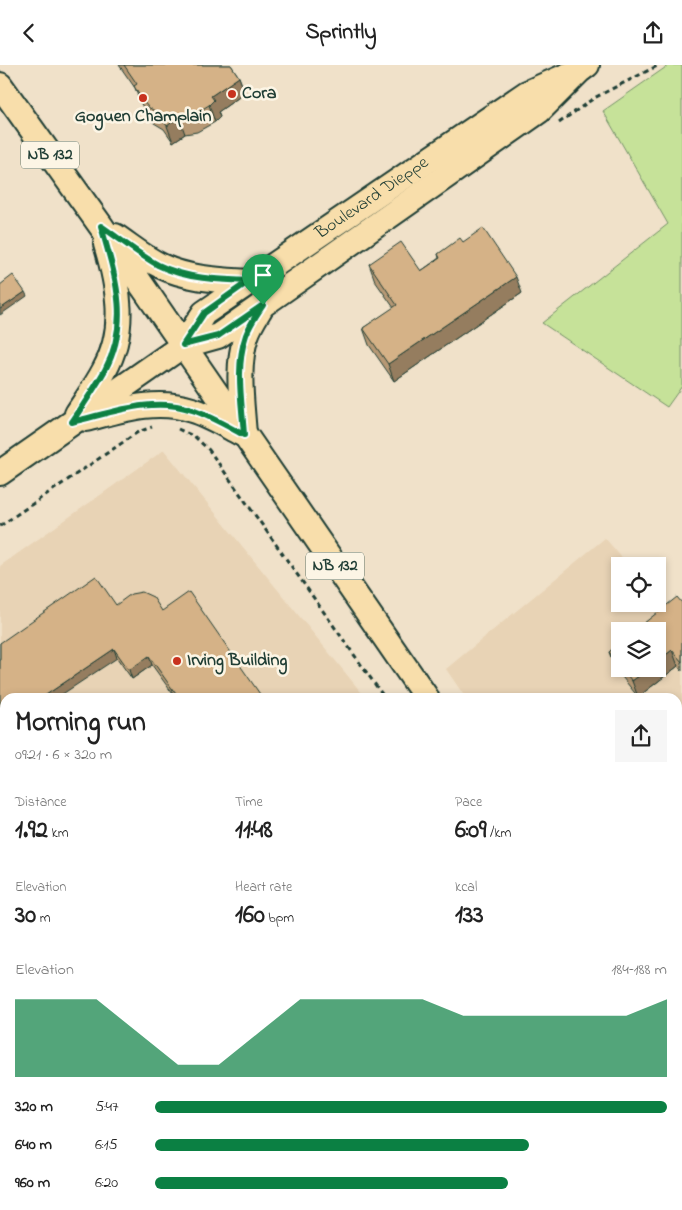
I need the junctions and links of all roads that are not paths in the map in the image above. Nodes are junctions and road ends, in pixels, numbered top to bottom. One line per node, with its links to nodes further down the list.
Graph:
1 (583, 68): 4 (main road, Boulevard Dieppe); 5 (main road, Boulevard Dieppe)
2 (0, 85): 3 (main road, NB 132)
3 (101, 226): 4 (main road); 6 (main road, NB 132); 7 (main road)
4 (249, 281): 6 (main road, Boulevard Dieppe)
5 (263, 305): 6 (main road, Boulevard Dieppe); 8 (main road)
6 (183, 345): 7 (main road, Boulevard Dieppe); 8 (main road, NB 132)
7 (72, 422): 8 (main road); 9 (main road, Boulevard Dieppe)
8 (244, 435): 10 (main road, NB 132)
9 (0, 473)
10 (423, 693)

